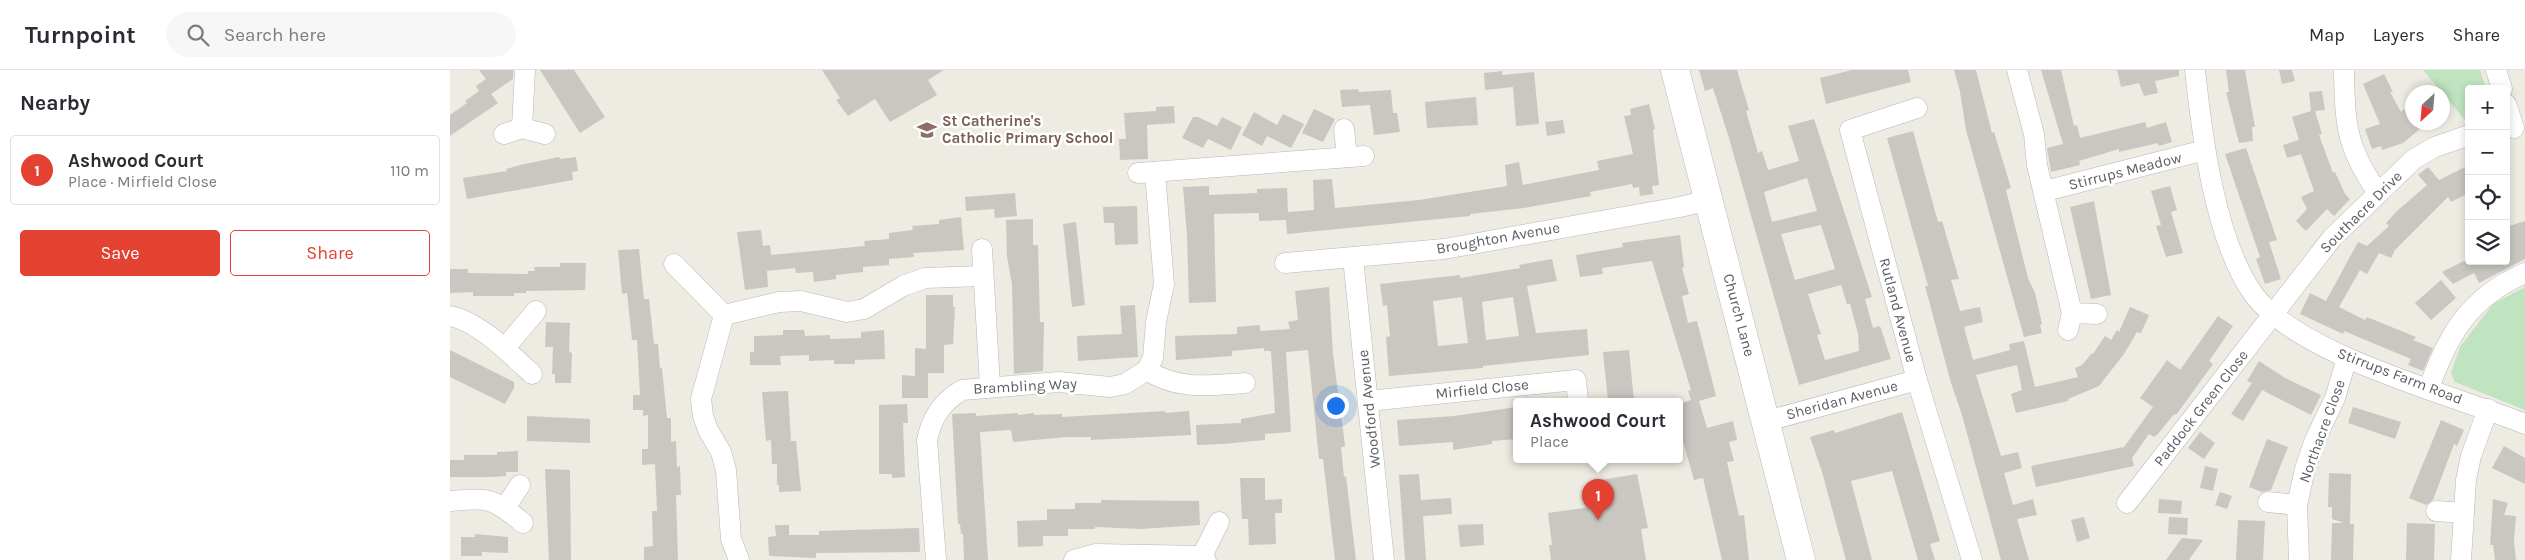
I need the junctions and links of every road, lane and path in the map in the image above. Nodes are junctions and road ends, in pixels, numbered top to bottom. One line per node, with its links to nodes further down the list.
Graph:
1 (525, 70): 12 (street)
2 (1675, 70): 17 (main road, Church Lane)
3 (2017, 70): 15 (street)
4 (2195, 70): 14 (street, Stirrups Farm Road)
5 (2344, 70): 16 (street)
6 (2496, 70): 7 (street)
7 (2501, 85)
8 (1917, 108): 33 (street, Rutland Avenue)
9 (2510, 115): 11 (street)
10 (1344, 129): 31 (street)
11 (2515, 129)
12 (545, 134)
13 (2465, 136): 16 (street, Southacre Drive)
14 (2205, 150): 15 (street, Stirrups Meadow); 26 (street, Stirrups Farm Road)
15 (2045, 191): 25 (street)
16 (2378, 193): 26 (street, Southacre Drive)
17 (1709, 200): 19 (street, Broughton Avenue); 40 (main road, Church Lane)
18 (982, 249): 23 (street)
19 (1353, 258): 20 (street, Broughton Avenue); 38 (street, Woodford Avenue)
20 (1285, 263)
21 (686, 270): 27 (street)
22 (2525, 273): 36 (street)
23 (982, 276): 27 (street); 35 (street)
24 (536, 311): 29 (street)
25 (2097, 314)
26 (2274, 314): 30 (street, Stirrups Farm Road); 45 (street, Paddock Green Close)
27 (724, 315): 54 (street)
28 (450, 316): 29 (street)
29 (505, 348): 32 (street)
30 (2348, 358): 36 (street, Stirrups Farm Road); 46 (street, Northacre Close)
31 (1148, 370): 34 (street); 35 (street, Brambling Way)
32 (532, 374)
33 (1917, 380): 40 (street, Sheridan Avenue); 53 (street, Rutland Avenue)
34 (1245, 383)
35 (990, 386): 55 (street, Brambling Way)
36 (2428, 388): 39 (street, Stirrups Farm Road)
37 (1578, 398): 38 (street, Mirfield Close)
38 (1368, 401): 57 (street, Woodford Avenue)
39 (2488, 409): 41 (street, Stirrups Farm Road); 49 (street)
40 (1767, 421): 58 (main road, Church Lane)
41 (2525, 424)
42 (520, 485): 47 (street)
43 (450, 501): 47 (street)
44 (2268, 502): 46 (street)
45 (2127, 503)
46 (2297, 505): 59 (street, Northacre Close)
47 (505, 508): 51 (street)
48 (2436, 511): 49 (street)
49 (2464, 513): 60 (street)
50 (1219, 522): 52 (street)
51 (523, 523)
52 (1204, 558): 56 (street)
53 (1967, 559)
54 (739, 560)
55 (936, 560)
56 (1074, 560)
57 (1384, 560)
58 (1801, 560)
59 (2299, 560)
60 (2461, 560)

